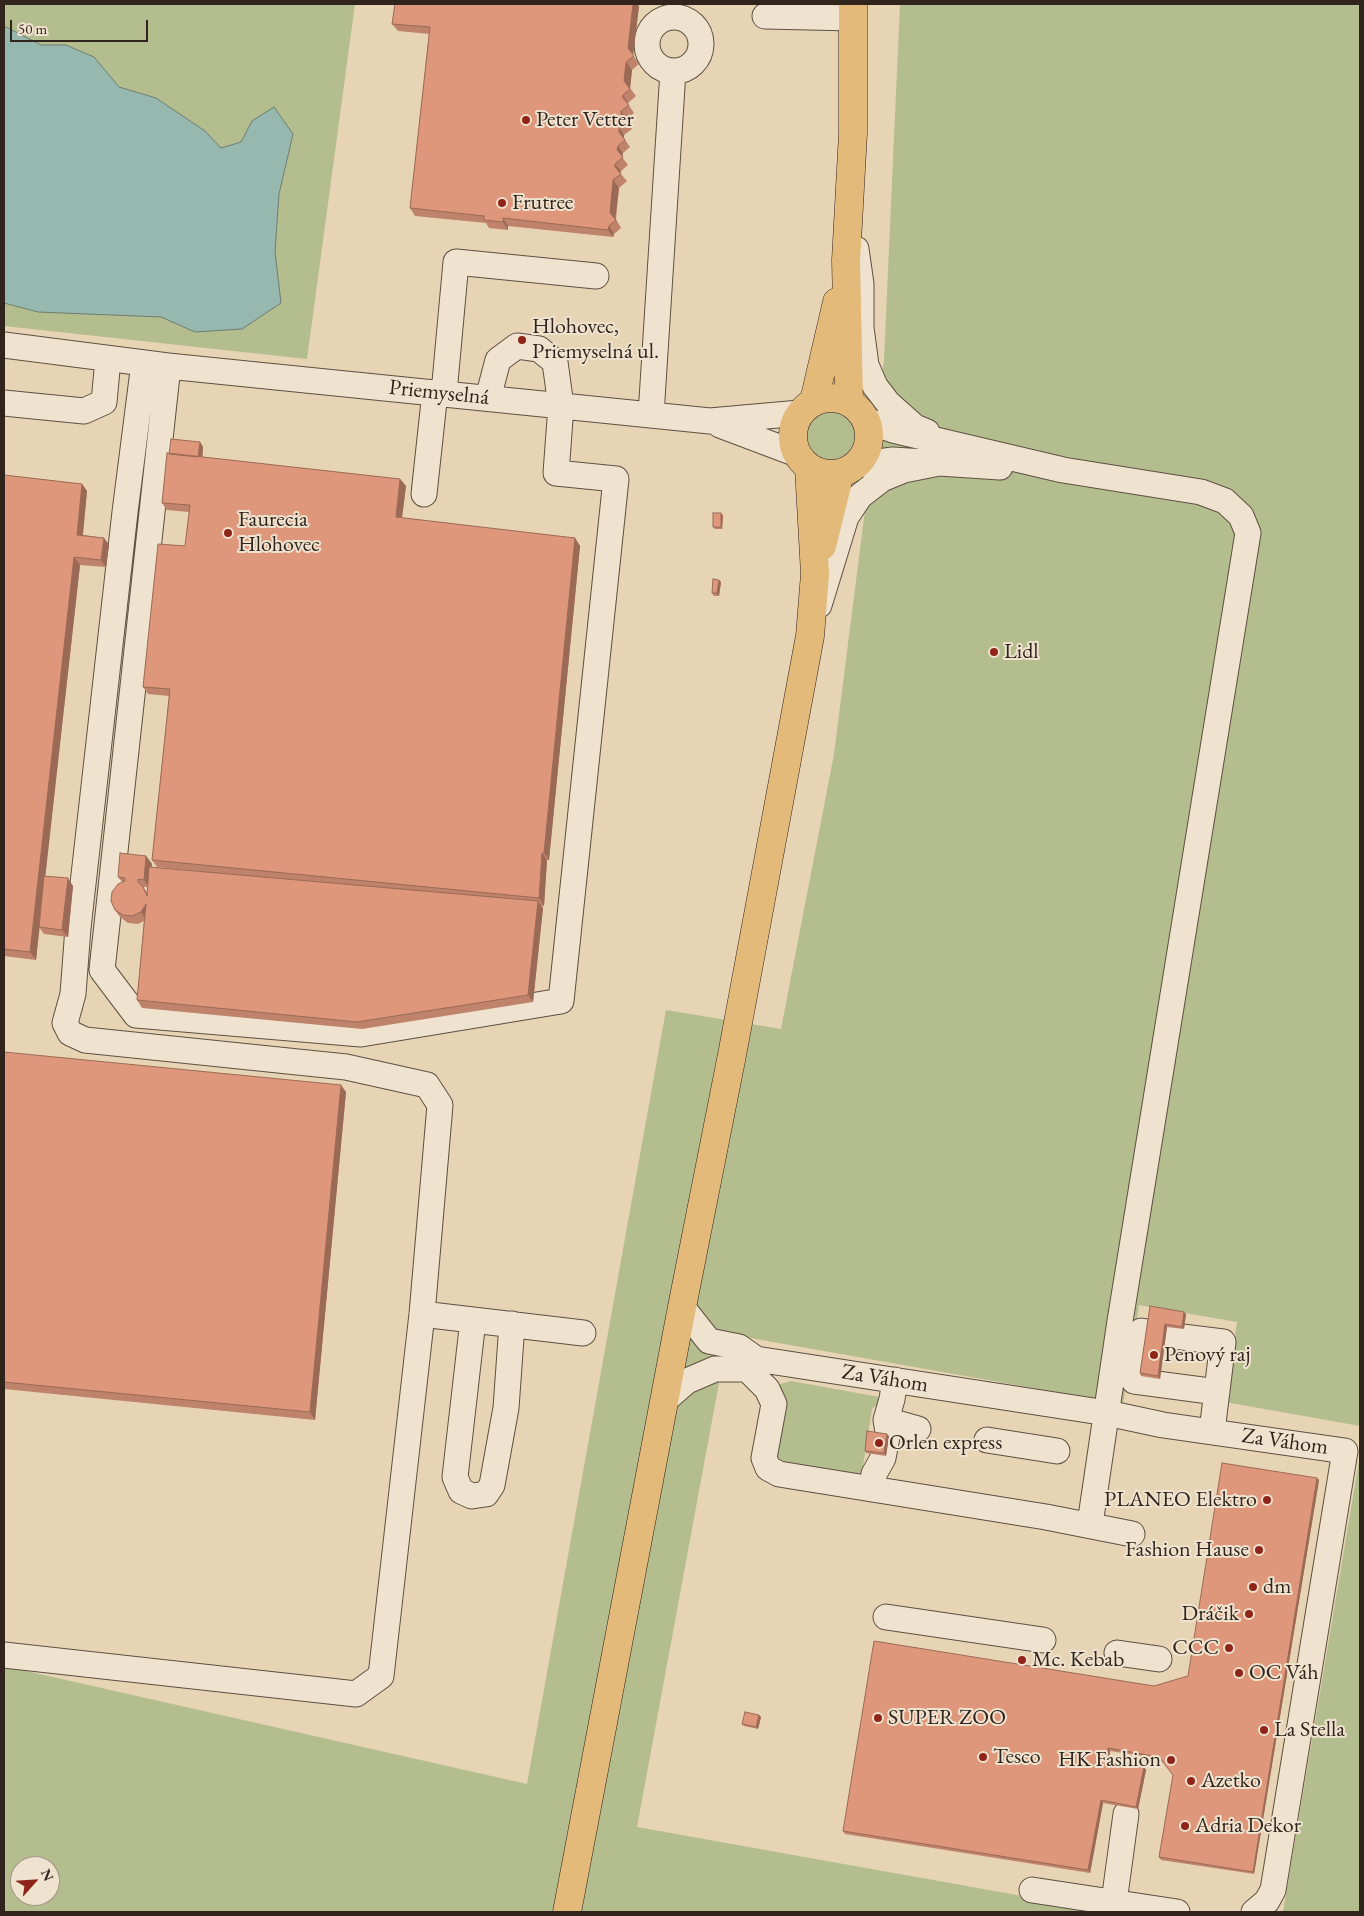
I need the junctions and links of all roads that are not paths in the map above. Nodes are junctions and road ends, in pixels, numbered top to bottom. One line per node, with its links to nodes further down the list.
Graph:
1 (853, 11): 2 (street); 4 (main road)
2 (765, 16)
3 (673, 71): 16 (street)
4 (850, 215): 5 (main road); 18 (street)
5 (846, 260): 14 (main road); 15 (main road)
6 (596, 276): 10 (street)
7 (4, 346): 8 (street, Priemyselná)
8 (108, 358): 9 (street, Priemyselná); 12 (street)
9 (156, 364): 10 (street, Priemyselná); 13 (street); 25 (street)
10 (440, 393): 11 (street, Priemyselná); 21 (street)
11 (488, 398): 13 (street, Priemyselná); 13 (street)
12 (4, 403)
13 (561, 406): 16 (street, Priemyselná)
14 (807, 407): 15 (main road); 17 (street, Priemyselná); 19 (main road)
15 (857, 411): 18 (street); 20 (main road)
16 (651, 415): 17 (street, Priemyselná)
17 (710, 421): 19 (street, Priemyselná)
18 (944, 453): 20 (street); 23 (street); 33 (street)
19 (803, 461): 20 (main road); 22 (main road)
20 (848, 469): 22 (main road)
21 (424, 494)
22 (815, 574): 23 (main road)
23 (810, 636): 24 (main road)
24 (682, 1307): 29 (street); 32 (main road)
25 (422, 1314): 26 (street); 45 (street)
26 (473, 1320): 27 (street); 27 (street)
27 (512, 1324): 28 (street)
28 (583, 1333)
29 (751, 1364): 30 (street, Za Váhom); 32 (street); 39 (street)
30 (895, 1380): 33 (street, Za Váhom); 34 (street)
31 (1217, 1392): 31 (street); 36 (street)
32 (665, 1400): 50 (main road)
33 (1107, 1413): 36 (street, Za Váhom); 40 (street)
34 (886, 1420): 35 (street); 39 (street)
35 (918, 1429)
36 (1212, 1431): 52 (street, Za Váhom)
37 (987, 1440): 38 (street)
38 (1056, 1451)
39 (873, 1481): 40 (street)
40 (1090, 1524): 41 (street)
41 (1132, 1534)
42 (886, 1617): 43 (street)
43 (1043, 1640)
44 (1117, 1653): 46 (street)
45 (4, 1655)
46 (1159, 1659)
47 (1126, 1814): 49 (street)
48 (1032, 1890): 49 (street)
49 (1114, 1902): 51 (street)
50 (566, 1912)
51 (1177, 1912)
52 (1254, 1912)

